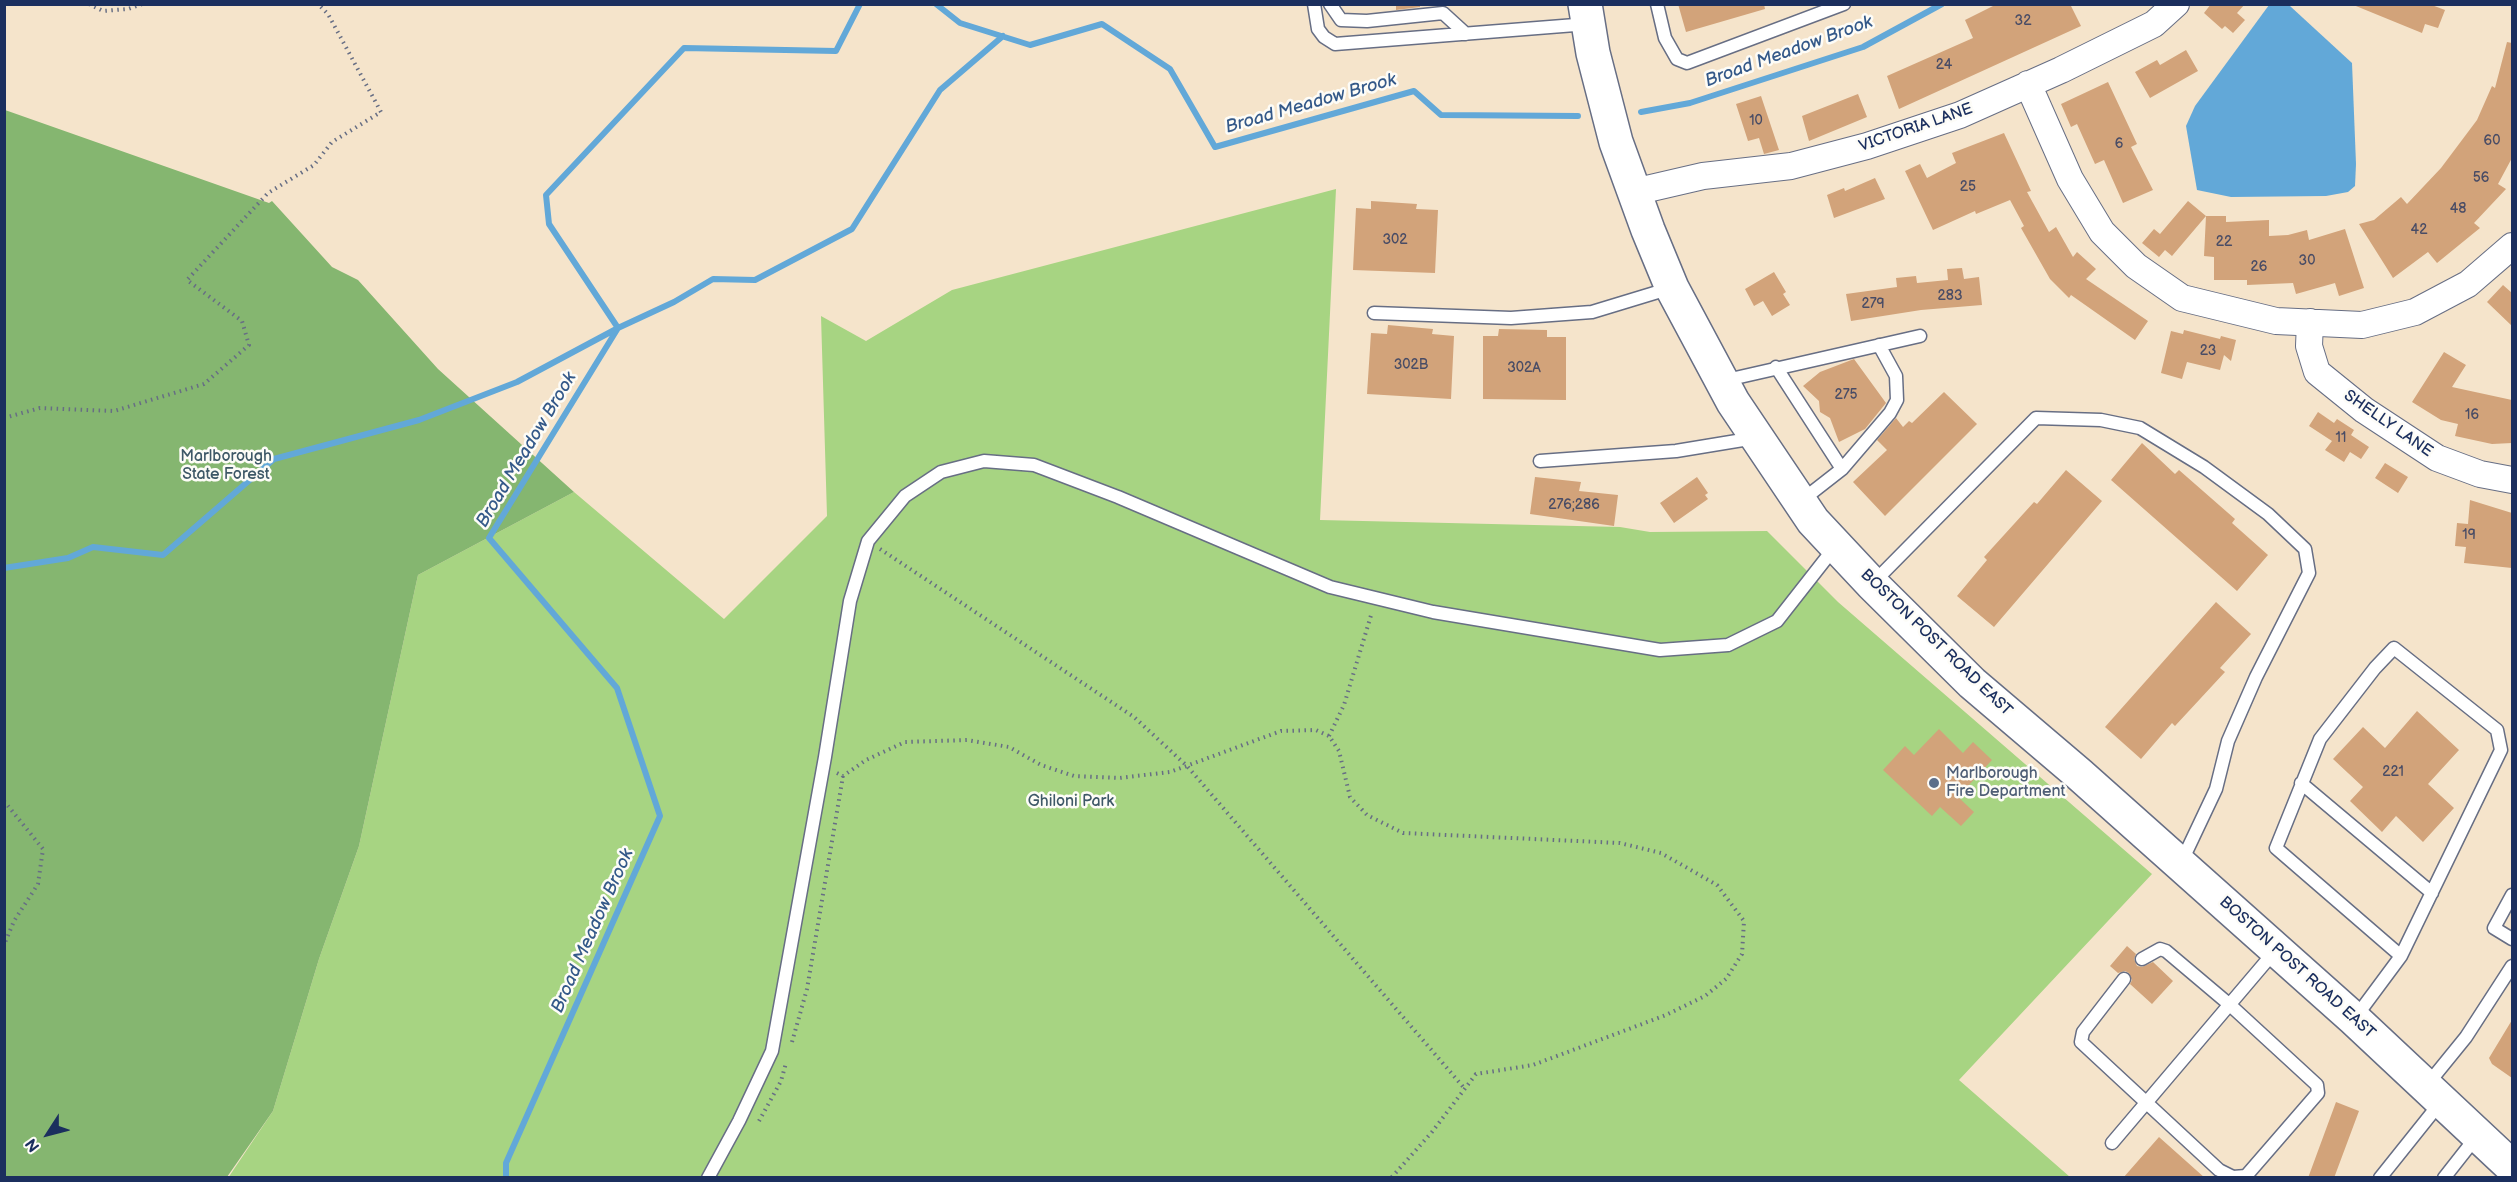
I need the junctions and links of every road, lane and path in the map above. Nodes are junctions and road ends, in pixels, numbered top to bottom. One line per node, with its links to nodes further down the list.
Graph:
1 (89, 4): 2 (path)
2 (142, 4)
3 (318, 4): 21 (path)
4 (1314, 4): 10 (lane)
5 (1330, 4): 10 (lane)
6 (1657, 4): 7 (lane)
7 (1844, 4)
8 (2176, 4): 11 (street, VICTORIA LANE)
9 (1586, 14): 10 (lane); 12 (main road, BOSTON POST ROAD EAST)
10 (1466, 34)
11 (2028, 84): 12 (street, VICTORIA LANE); 16 (street)
12 (1634, 192): 14 (main road, BOSTON POST ROAD EAST)
13 (2512, 246): 16 (street)
14 (1672, 288): 15 (lane); 20 (main road, BOSTON POST ROAD EAST)
15 (1374, 313)
16 (2310, 322): 25 (street, SHELLY LANE)
17 (1920, 336): 18 (lane)
18 (1879, 345): 19 (lane); 24 (lane)
19 (1776, 367): 20 (lane); 24 (lane)
20 (1721, 381): 22 (main road, BOSTON POST ROAD EAST)
21 (4, 418)
22 (1756, 437): 23 (lane); 26 (main road, BOSTON POST ROAD EAST)
23 (1540, 461)
24 (1842, 469): 26 (lane)
25 (2512, 480)
26 (1800, 502): 28 (main road, BOSTON POST ROAD EAST)
27 (868, 540): 30 (lane); 32 (path); 33 (lane)
28 (1836, 546): 29 (main road, BOSTON POST ROAD EAST); 30 (lane)
29 (1872, 584): 36 (main road, BOSTON POST ROAD EAST); 36 (lane)
30 (1376, 598): 31 (path)
31 (1329, 736): 32 (path); 48 (path)
32 (1187, 765): 33 (path); 48 (path)
33 (824, 766): 54 (lane)
34 (2301, 783): 37 (lane); 37 (lane); 42 (lane)
35 (4, 801): 40 (path)
36 (2180, 865): 41 (main road, BOSTON POST ROAD EAST)
37 (2432, 893): 42 (lane)
38 (2512, 895): 39 (lane)
39 (2512, 939)
40 (4, 945)
41 (2276, 950): 46 (lane); 47 (main road, BOSTON POST ROAD EAST)
42 (2401, 956): 47 (lane)
43 (2142, 959): 46 (lane)
44 (2512, 966): 49 (lane)
45 (2124, 979): 50 (lane)
46 (2230, 1005): 50 (lane); 50 (lane)
47 (2354, 1019): 49 (main road, BOSTON POST ROAD EAST)
48 (1465, 1089): 55 (path)
49 (2435, 1092): 51 (main road, BOSTON POST ROAD EAST); 56 (lane)
50 (2147, 1101): 52 (lane)
51 (2479, 1134): 53 (main road, BOSTON POST ROAD EAST); 57 (lane)
52 (2112, 1143)
53 (2512, 1167)
54 (708, 1178)
55 (1391, 1178)
56 (2380, 1178)
57 (2444, 1178)

